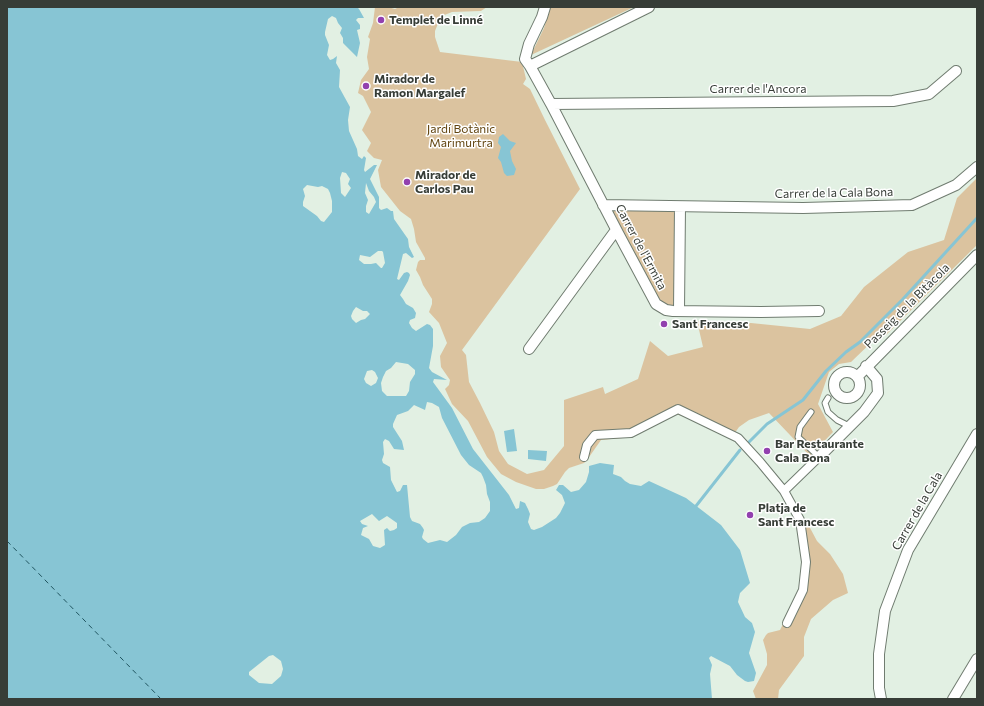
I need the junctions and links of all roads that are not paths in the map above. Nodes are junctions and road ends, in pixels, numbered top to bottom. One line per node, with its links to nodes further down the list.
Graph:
1 (545, 7): 3 (street)
2 (649, 7): 3 (street)
3 (528, 62): 5 (street, Carrer de l'Ermita)
4 (956, 71): 5 (street, Carrer de l'Ancora)
5 (551, 104): 7 (street, Carrer de l'Ermita)
6 (977, 166): 8 (street, Carrer de la Cala Bona)
7 (603, 205): 8 (street, Carrer de la Cala Bona); 9 (street, Carrer de l'Ermita)
8 (680, 207): 11 (street)
9 (616, 230): 11 (street, Carrer de l'Ermita); 13 (street)
10 (977, 255): 14 (street, Passeig de la Bitàcola)
11 (680, 310): 12 (street, Carrer de l'Ermita)
12 (818, 311)
13 (529, 349)
14 (866, 366): 15 (street, Passeig de la Bitàcola); 18 (street)
15 (857, 377)
16 (828, 398): 18 (lane)
17 (811, 412): 21 (lane)
18 (849, 426): 21 (street)
19 (977, 434): 25 (street, Carrer de la Cala)
20 (584, 457): 22 (street)
21 (819, 457): 22 (street)
22 (784, 491): 23 (street)
23 (787, 622)
24 (977, 660): 26 (street)
25 (881, 699)
26 (953, 699)

